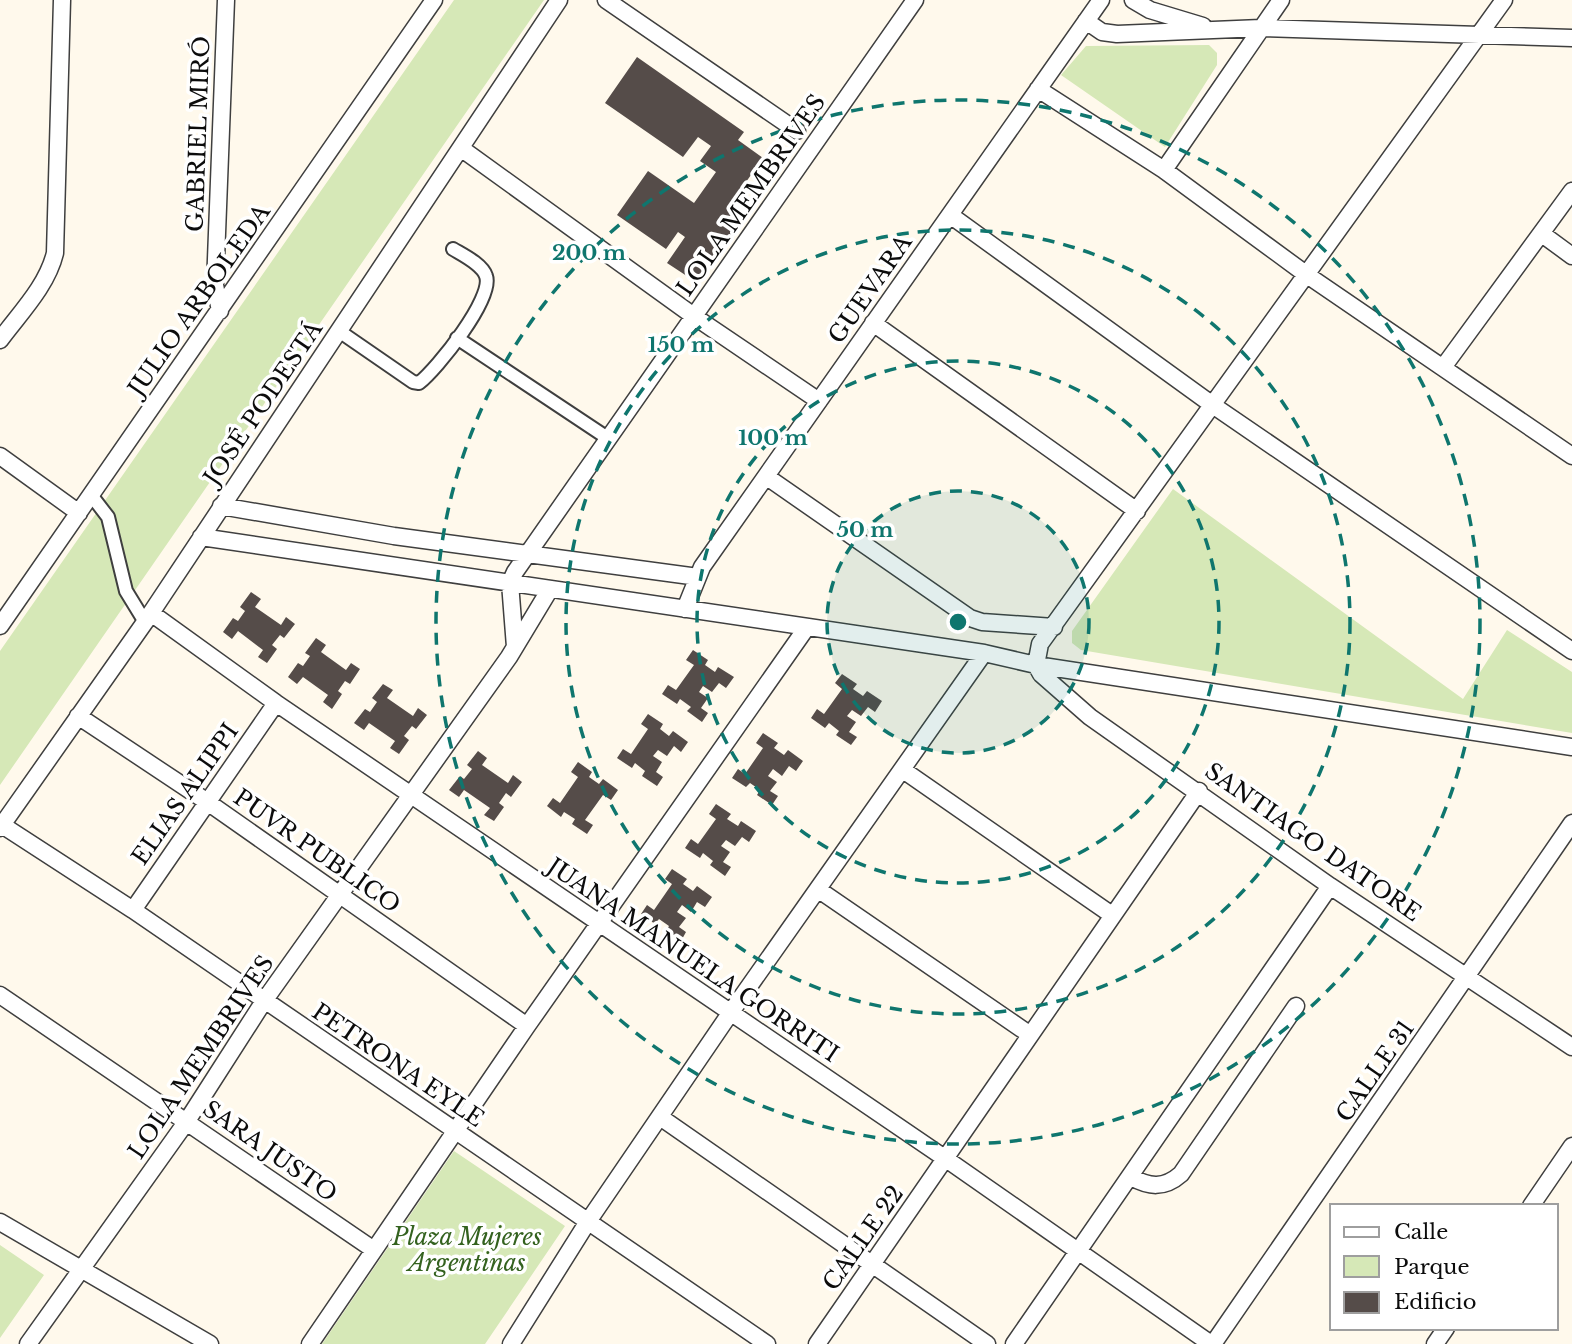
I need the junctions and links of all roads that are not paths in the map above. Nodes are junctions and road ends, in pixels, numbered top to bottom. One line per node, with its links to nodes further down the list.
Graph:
1 (62, 0): 31 (street)
2 (226, 0): 26 (street, GABRIEL MIRÓ)
3 (434, 0): 26 (street, JULIO ARBOLEDA)
4 (559, 0): 18 (street, JOSÉ PODESTÁ)
5 (606, 0): 17 (street)
6 (915, 0): 27 (street, LOLA MEMBRIVES)
7 (1101, 0): 11 (street, GUEVARA)
8 (1133, 0): 13 (street)
9 (1281, 0): 12 (street)
10 (1504, 0): 14 (street)
11 (1086, 21): 13 (street); 16 (street, GUEVARA)
12 (1261, 28): 13 (street); 14 (street); 19 (street)
13 (1213, 29)
14 (1480, 35): 15 (street); 25 (street)
15 (1572, 38)
16 (1038, 89): 19 (street); 21 (street, GUEVARA)
17 (797, 131)
18 (462, 149): 27 (street); 29 (street, JOSÉ PODESTÁ)
19 (1164, 170): 25 (street)
20 (1572, 191): 22 (street)
21 (950, 215): 28 (street, GUEVARA); 34 (street)
22 (1542, 234): 24 (street); 32 (street)
23 (453, 249): 30 (street)
24 (1572, 256)
25 (1307, 275): 32 (street); 34 (street)
26 (220, 310): 39 (street, JULIO ARBOLEDA)
27 (695, 317): 33 (street); 35 (street, LOLA MEMBRIVES)
28 (873, 323): 33 (street, GUEVARA); 41 (street)
29 (339, 331): 30 (street); 40 (street, JOSÉ PODESTÁ)
30 (457, 338): 35 (street)
31 (0, 340)
32 (1444, 366): 37 (street)
33 (819, 401): 38 (street, GUEVARA)
34 (1214, 405): 41 (street); 54 (street)
35 (609, 439): 44 (street, LOLA MEMBRIVES)
36 (0, 456): 42 (street)
37 (1572, 456)
38 (767, 477): 45 (street, GUEVARA); 52 (street)
39 (91, 495): 42 (street, JULIO ARBOLEDA); 49 (street)
40 (221, 506): 43 (street, JOSÉ PODESTÁ); 44 (street)
41 (1138, 511): 52 (street)
42 (79, 513): 50 (street, JULIO ARBOLEDA)
43 (201, 537): 46 (street); 49 (street, JOSÉ PODESTÁ)
44 (529, 555): 45 (street); 46 (street, LOLA MEMBRIVES)
45 (698, 577): 48 (street, GUEVARA)
46 (510, 583): 47 (street); 53 (street)
47 (550, 589): 48 (street); 53 (street, LOLA MEMBRIVES)
48 (685, 609): 51 (street)
49 (148, 617): 57 (street, JUANA MANUELA GORRITI); 58 (street, JOSÉ PODESTÁ)
50 (0, 626)
51 (807, 627): 55 (street); 71 (street)
52 (1054, 627): 56 (street)
53 (515, 647): 62 (street, LOLA MEMBRIVES)
54 (1572, 651)
55 (984, 653): 56 (street); 60 (street)
56 (1036, 665): 59 (street); 61 (street, SANTIAGO DATORE)
57 (276, 703): 62 (street, JUANA MANUELA GORRITI); 63 (street, ELIAS ALIPPI)
58 (78, 716): 63 (street, PUVR PUBLICO); 65 (street, JOSÉ PODESTÁ)
59 (1572, 747)
60 (903, 770): 67 (street); 70 (street)
61 (1199, 790): 66 (street, SANTIAGO DATORE); 70 (street, CALLE 22)
62 (410, 794): 68 (street, LOLA MEMBRIVES); 71 (street, JUANA MANUELA GORRITI)
63 (206, 802): 68 (street, PUVR PUBLICO); 69 (street, ELIAS ALIPPI)
64 (1572, 823): 72 (street, CALLE 31)
65 (1, 827): 69 (street, PETRONA EYLE)
66 (1330, 886): 72 (street, SANTIAGO DATORE); 85 (street)
67 (819, 890): 76 (street); 78 (street)
68 (340, 894): 74 (street, LOLA MEMBRIVES); 77 (street, PUVR PUBLICO)
69 (133, 911): 74 (street, PETRONA EYLE)
70 (1112, 915): 78 (street, CALLE 22)
71 (599, 925): 76 (street, JUANA MANUELA GORRITI); 77 (street)
72 (1468, 976): 79 (street, SANTIAGO DATORE); 101 (street, CALLE 31)
73 (0, 995): 81 (street, SARA JUSTO)
74 (264, 1001): 81 (street, LOLA MEMBRIVES); 82 (street, PETRONA EYLE)
75 (1296, 1006): 85 (street)
76 (731, 1012): 80 (street); 84 (street, JUANA MANUELA GORRITI)
77 (527, 1026): 82 (street)
78 (1029, 1034): 84 (street, CALLE 22)
79 (1572, 1047)
80 (660, 1117): 88 (street); 91 (street)
81 (187, 1121): 89 (street, SARA JUSTO); 92 (street, LOLA MEMBRIVES)
82 (455, 1132): 88 (street, PETRONA EYLE); 89 (street)
83 (1572, 1146): 86 (street)
84 (946, 1159): 90 (street, JUANA MANUELA GORRITI); 91 (street, CALLE 22)
85 (1131, 1177): 90 (street)
86 (1532, 1204)
87 (0, 1222): 92 (street)
88 (587, 1223): 93 (street); 97 (street, PETRONA EYLE)
89 (374, 1250): 96 (street)
90 (1080, 1253): 100 (street); 101 (street, JUANA MANUELA GORRITI)
91 (872, 1265): 98 (street, CALLE 22); 99 (street)
92 (81, 1269): 94 (street, LOLA MEMBRIVES); 95 (street)
93 (515, 1342)
94 (28, 1344)
95 (210, 1344)
96 (310, 1344)
97 (767, 1344)
98 (817, 1344)
99 (987, 1344)
100 (1014, 1344)
101 (1212, 1344)

